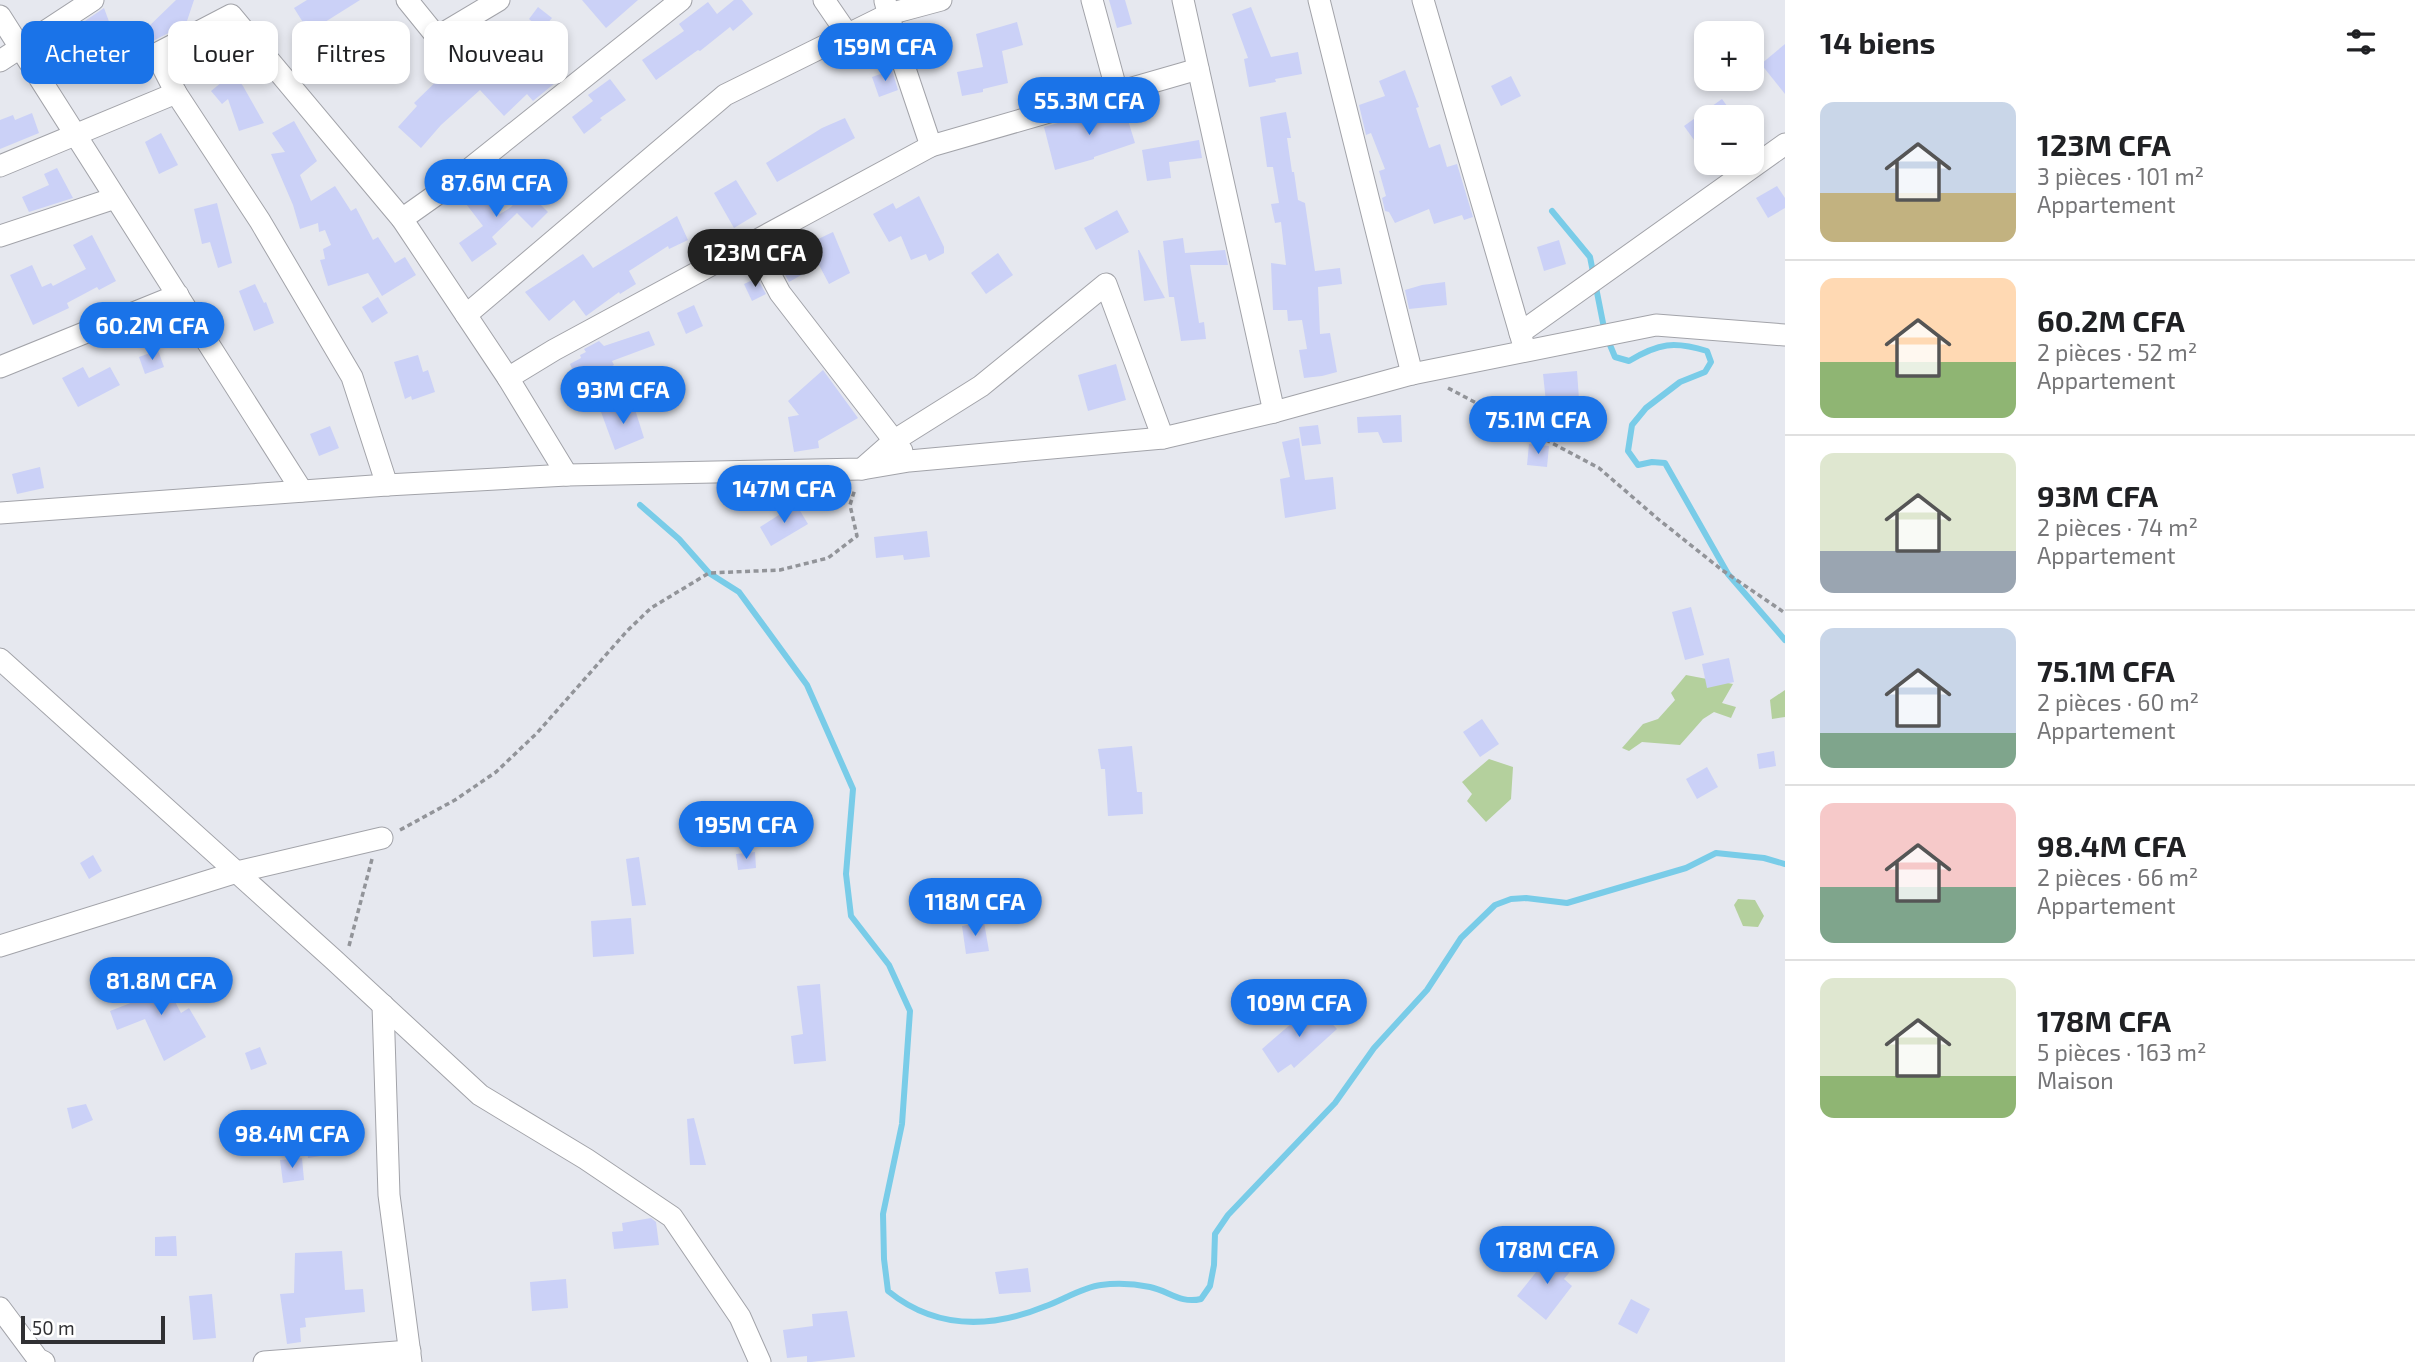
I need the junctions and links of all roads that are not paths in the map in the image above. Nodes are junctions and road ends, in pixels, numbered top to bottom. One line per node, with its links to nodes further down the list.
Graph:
1 (93, 0): 14 (street)
2 (407, 0): 3 (street)
3 (499, 0)
4 (681, 0): 24 (street)
5 (824, 0): 13 (street)
6 (941, 0): 11 (street)
7 (1092, 0): 17 (street)
8 (1183, 0): 16 (street)
9 (1319, 0): 32 (street)
10 (1423, 0): 30 (street)
11 (887, 7): 13 (street); 21 (street)
12 (0, 16): 14 (street)
13 (848, 35): 28 (street)
14 (20, 48): 15 (street); 19 (street)
15 (0, 61)
16 (1198, 69): 17 (street); 34 (street)
17 (1117, 92): 21 (street)
18 (176, 93): 19 (street); 24 (street); 40 (street)
19 (75, 135): 22 (street); 23 (street)
20 (1785, 144): 30 (street)
21 (931, 146): 26 (street)
22 (0, 166)
23 (115, 198): 25 (street); 27 (street)
24 (402, 219): 28 (street)
25 (0, 236)
26 (753, 242): 33 (street); 36 (street)
27 (178, 296): 31 (street); 41 (street)
28 (466, 315): 33 (street)
29 (1785, 335): 30 (street)
30 (1522, 341): 32 (street)
31 (0, 366)
32 (1412, 374): 34 (street)
33 (509, 378): 39 (street)
34 (1274, 412): 35 (street)
35 (1163, 438): 36 (street); 37 (street)
36 (895, 440): 37 (street); 38 (street)
37 (909, 461): 38 (street)
38 (862, 469): 39 (street)
39 (567, 475): 40 (street)
40 (387, 485): 41 (street)
41 (302, 491): 42 (street)
42 (0, 513)
43 (0, 659): 45 (street)
44 (382, 838): 45 (street)
45 (237, 872): 46 (street); 47 (street)
46 (0, 946)
47 (383, 1005): 49 (street); 52 (street)
48 (0, 1308): 50 (street)
49 (410, 1357): 51 (street)
50 (44, 1362)
51 (264, 1362)
52 (760, 1362)

